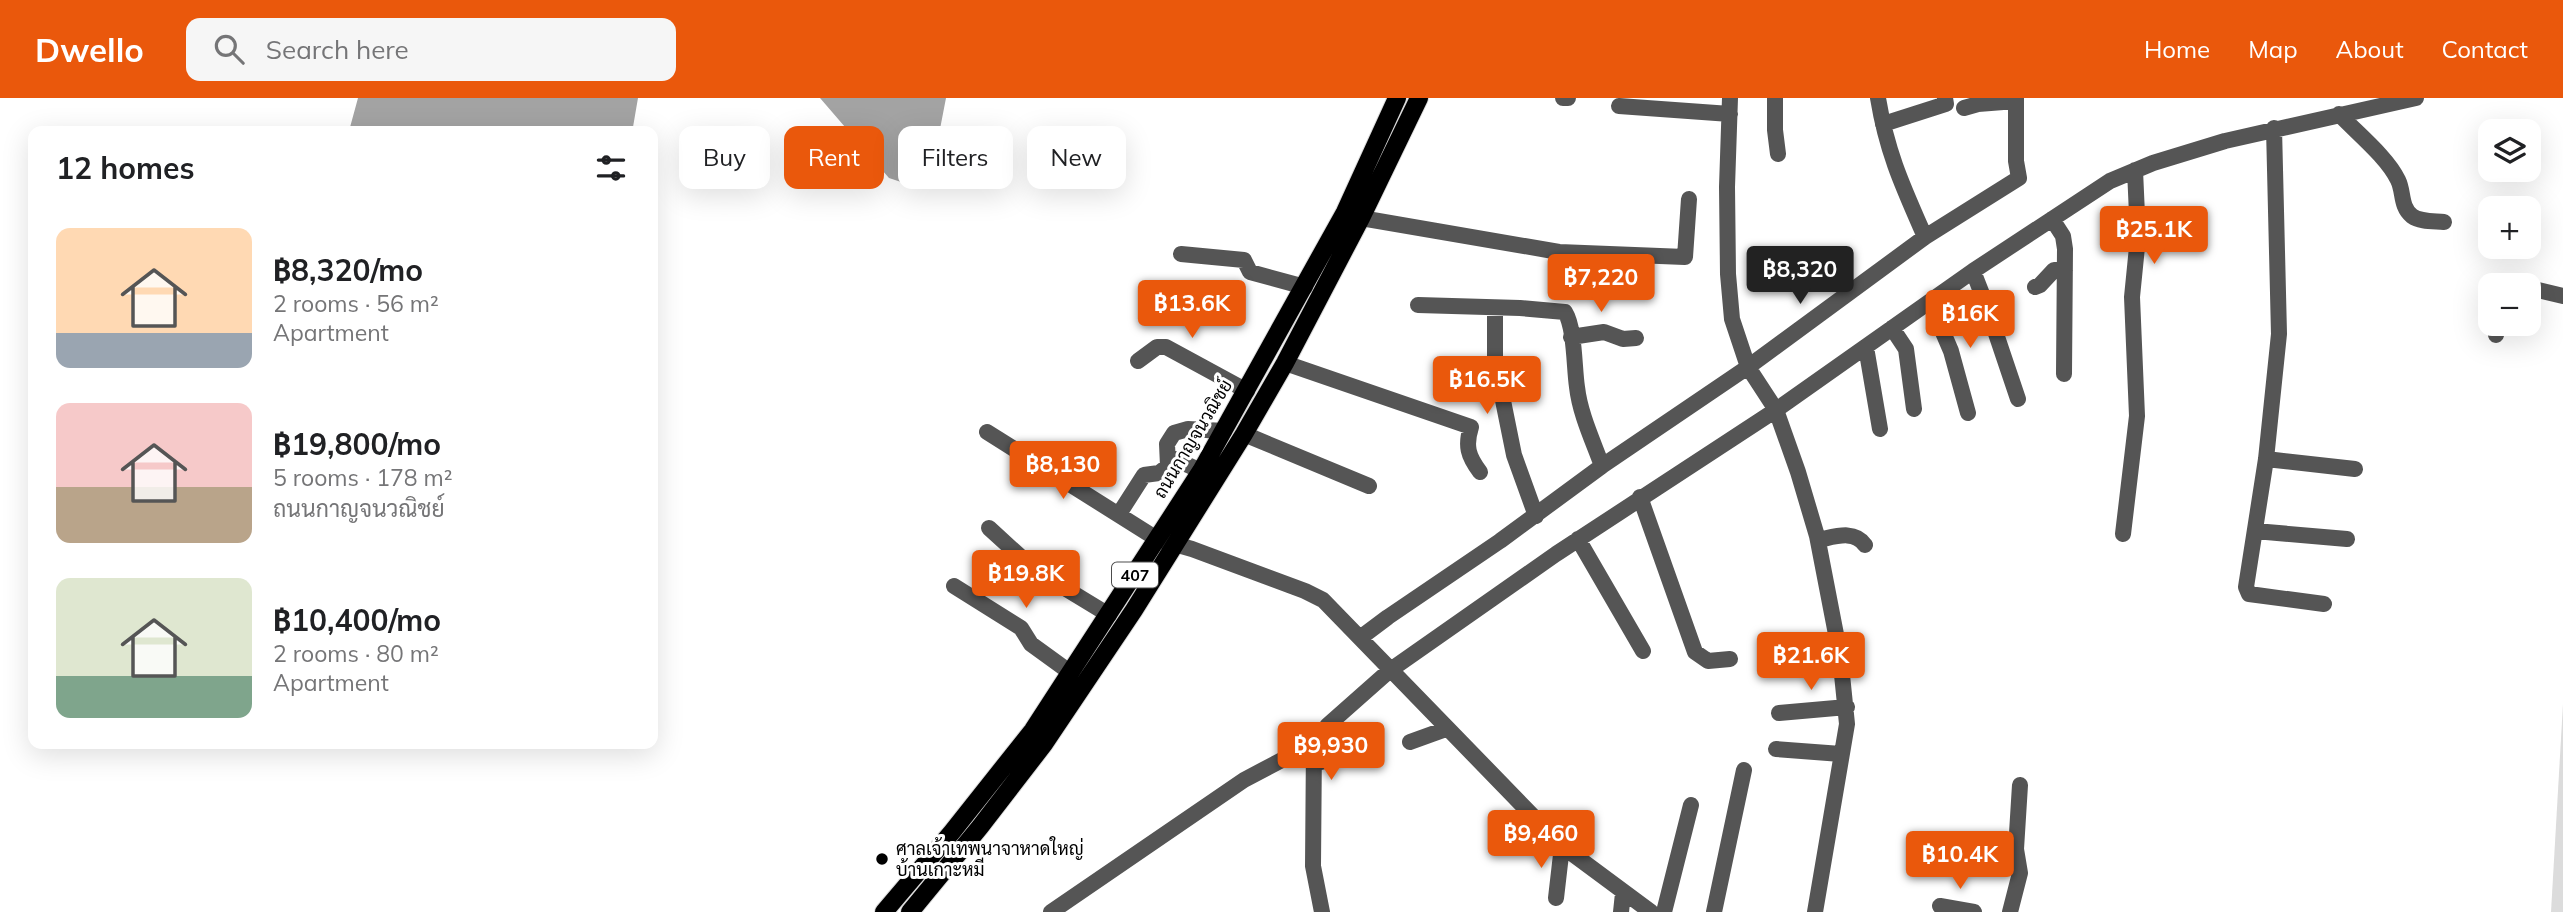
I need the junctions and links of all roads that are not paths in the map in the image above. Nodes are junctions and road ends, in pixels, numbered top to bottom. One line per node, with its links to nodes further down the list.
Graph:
1 (1397, 98): 17 (main road, ถนนกาญจนวณิชย์)
2 (1419, 98): 17 (main road, ถนนกาญจนวณิชย์)
3 (1775, 98): 14 (street)
4 (1878, 98): 12 (street)
5 (1945, 98): 12 (street)
6 (2416, 98): 11 (street)
7 (2016, 100): 10 (street); 20 (street)
8 (1619, 106): 9 (street)
9 (1730, 106): 37 (street)
10 (1964, 108)
11 (2339, 114): 13 (street); 19 (street)
12 (1883, 124): 20 (street)
13 (2274, 128): 15 (street); 49 (street)
14 (1778, 155)
15 (2135, 170): 18 (street); 60 (street)
16 (1689, 199): 17 (street)
17 (1353, 215): 24 (main road, ถนนกาญจนวณิชย์ / 407); 36 (main road, ถนนกาญจนวณิชย์ / 407)
18 (2052, 219): 22 (street); 23 (street)
19 (2444, 222)
20 (1925, 237): 37 (street)
21 (1181, 254): 24 (street)
22 (2065, 270): 25 (street); 38 (street)
23 (1973, 271): 28 (street); 40 (street)
24 (1305, 286): 39 (main road, ถนนกาญจนวณิชย์ / 407)
25 (2035, 287)
26 (2541, 291): 27 (street)
27 (2563, 296)
28 (1930, 302): 31 (street); 43 (street)
29 (1418, 305): 30 (street)
30 (1495, 307): 32 (street); 57 (street)
31 (1892, 328): 34 (street); 41 (street)
32 (1571, 337): 33 (street); 50 (street)
33 (1636, 338)
34 (1866, 347): 42 (street); 44 (street)
35 (1138, 361): 39 (street)
36 (1285, 363): 47 (main road, ถนนกาญจนวณิชย์ / 407); 53 (street)
37 (1748, 367): 42 (street); 50 (street)
38 (2064, 373)
39 (1247, 391): 45 (main road, ถนนกาญจนวณิชย์ / 407)
40 (2018, 399)
41 (1914, 409)
42 (1776, 410): 55 (street); 63 (street)
43 (1968, 413)
44 (1880, 429)
45 (1224, 431): 48 (street); 52 (main road, ถนนกาญจนวณิชย์ / 407)
46 (987, 432): 56 (street)
47 (1244, 434): 54 (street); 64 (main road, ถนนกาญจนวณิชย์ / 407)
48 (1168, 456): 52 (street); 56 (street)
49 (2266, 459): 51 (street); 59 (street)
50 (1602, 466): 57 (street)
51 (2354, 469)
52 (1201, 471): 64 (main road, ถนนกาญจนวณิชย์ / 407)
53 (1480, 472)
54 (1369, 486)
55 (1640, 497): 61 (street); 71 (street)
56 (1119, 514): 64 (street)
57 (1536, 516): 69 (street)
58 (989, 528): 68 (street)
59 (2255, 531): 62 (street); 67 (street)
60 (2123, 534)
61 (1578, 539): 70 (street); 72 (street)
62 (2347, 539)
63 (1818, 540): 65 (street); 74 (street)
64 (1166, 542): 68 (main road, ถนนกาญจนวณิชย์ / 407); 69 (street); 91 (main road, ถนนกาญจนวณิชย์ / 407)
65 (1865, 545)
66 (954, 586): 73 (street)
67 (2324, 604)
68 (1109, 615): 73 (main road, ถนนกาญจนวณิชย์ / 407)
69 (1360, 638): 72 (street)
70 (1643, 651)
71 (1730, 659)
72 (1389, 671): 76 (street); 78 (street)
73 (1071, 673): 90 (main road, ถนนกาญจนวณิชย์ / 407)
74 (1847, 707): 75 (street); 81 (street)
75 (1779, 713)
76 (1446, 729): 77 (street); 86 (street)
77 (1409, 742)
78 (1314, 743): 82 (street); 92 (street)
79 (1370, 749): 82 (street)
80 (1776, 749): 81 (street)
81 (1841, 754): 98 (street)
82 (1313, 764): 93 (street)
83 (1744, 770): 97 (street)
84 (2020, 785): 100 (street)
85 (1691, 805): 96 (street)
86 (1562, 846): 87 (street); 88 (street)
87 (1623, 893): 94 (street); 95 (street)
88 (1556, 898)
89 (1940, 906): 99 (street)
90 (884, 912)
91 (910, 912)
92 (1051, 912)
93 (1322, 912)
94 (1621, 912)
95 (1651, 912)
96 (1664, 912)
97 (1714, 912)
98 (1815, 912)
99 (1975, 912)
100 (2010, 912)

